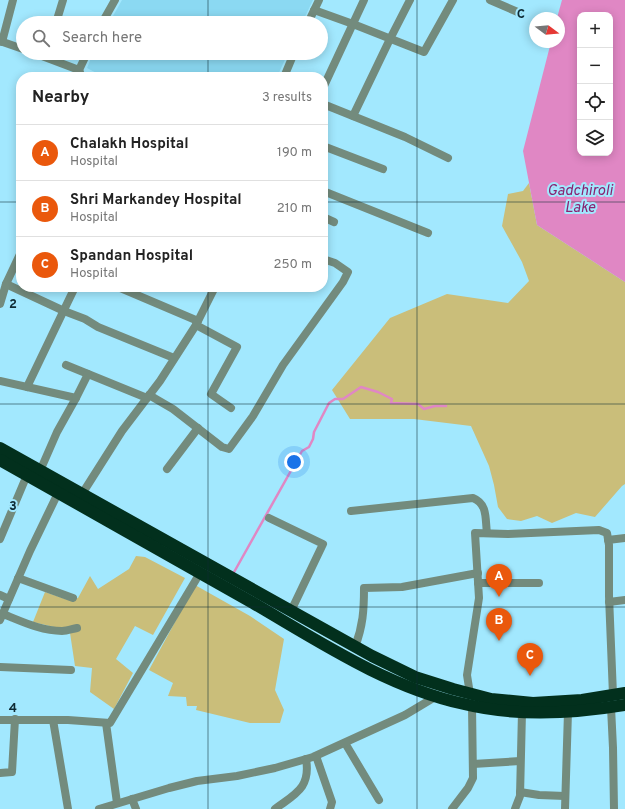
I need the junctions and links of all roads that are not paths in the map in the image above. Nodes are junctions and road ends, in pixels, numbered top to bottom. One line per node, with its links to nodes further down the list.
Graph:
1 (13, 0): 16 (street)
2 (63, 0): 11 (street)
3 (115, 0): 12 (street)
4 (319, 0): 9 (street)
5 (364, 0): 14 (street)
6 (410, 0): 15 (street)
7 (453, 0): 15 (street)
8 (490, 0): 10 (street)
9 (314, 10): 13 (street); 14 (street)
10 (520, 13)
11 (58, 16)
12 (106, 16)
13 (311, 16)
14 (353, 24): 15 (street); 24 (street)
15 (390, 39): 26 (street)
16 (1, 42): 17 (street)
17 (16, 47)
18 (52, 60): 21 (street)
19 (85, 60): 22 (street)
20 (291, 60): 23 (street)
21 (77, 72)
22 (82, 72)
23 (286, 72)
24 (328, 77)
25 (328, 106): 26 (street)
26 (354, 116): 28 (street)
27 (328, 148): 29 (street)
28 (448, 158)
29 (383, 169)
30 (328, 193): 33 (street)
31 (328, 220): 32 (street)
32 (334, 222)
33 (428, 233)
34 (328, 261): 53 (street)
35 (16, 263): 36 (street)
36 (6, 284): 37 (street); 42 (street)
37 (16, 289)
38 (23, 292): 43 (street)
39 (73, 292): 43 (street)
40 (129, 292): 44 (street)
41 (212, 292): 44 (street)
42 (0, 304)
43 (64, 311): 45 (street); 49 (street)
44 (197, 323): 45 (street); 52 (street)
45 (174, 358): 50 (street)
46 (66, 365): 47 (street)
47 (88, 374): 50 (street); 51 (street)
48 (0, 381): 49 (street)
49 (27, 387): 51 (street)
50 (148, 397): 53 (street); 60 (street)
51 (76, 398): 57 (street)
52 (231, 408)
53 (198, 428): 56 (street)
54 (0, 448): 57 (highway)
55 (0, 460): 58 (highway)
56 (167, 469)
57 (40, 471): 60 (highway)
58 (27, 475): 59 (highway); 65 (street)
59 (58, 493): 67 (highway); 69 (street)
60 (82, 494): 77 (highway)
61 (351, 511): 63 (street)
62 (269, 518): 77 (street)
63 (487, 533): 66 (street); 68 (street)
64 (625, 538): 66 (street)
65 (0, 539)
66 (608, 540): 76 (street)
67 (200, 573): 85 (highway); 94 (street)
68 (478, 573): 70 (street); 80 (street)
69 (18, 578): 73 (street); 74 (street)
70 (478, 582): 71 (street); 83 (street)
71 (539, 584)
72 (0, 596): 74 (street)
73 (73, 598)
74 (9, 599): 78 (street)
75 (625, 600): 76 (street)
76 (609, 602): 84 (street)
77 (291, 611): 80 (highway)
78 (1, 617): 79 (street)
79 (78, 628)
80 (355, 647): 83 (highway)
81 (0, 667): 82 (street)
82 (71, 670)
83 (470, 694): 84 (highway)
84 (619, 694)
85 (435, 697): 87 (highway); 95 (street)
86 (625, 705): 88 (highway)
87 (472, 706): 89 (highway); 99 (street)
88 (611, 707): 90 (highway); 114 (street)
89 (522, 712): 90 (highway); 98 (street)
90 (568, 712): 102 (street)
91 (0, 720): 92 (street)
92 (15, 720): 93 (street); 100 (street)
93 (53, 720): 94 (street); 106 (street)
94 (106, 723): 105 (street)
95 (345, 743): 96 (street); 104 (street)
96 (316, 756): 97 (street); 110 (street)
97 (306, 759): 103 (street); 109 (street)
98 (520, 761): 99 (street); 101 (street)
99 (473, 764): 111 (street)
100 (0, 773)
101 (520, 792): 102 (street); 112 (street)
102 (565, 796): 113 (street)
103 (132, 799): 105 (street); 108 (street)
104 (379, 800)
105 (117, 803): 107 (street)
106 (68, 809)
107 (99, 809)
108 (136, 809)
109 (275, 809)
110 (330, 809)
111 (452, 809)
112 (515, 809)
113 (565, 809)
114 (614, 809)

